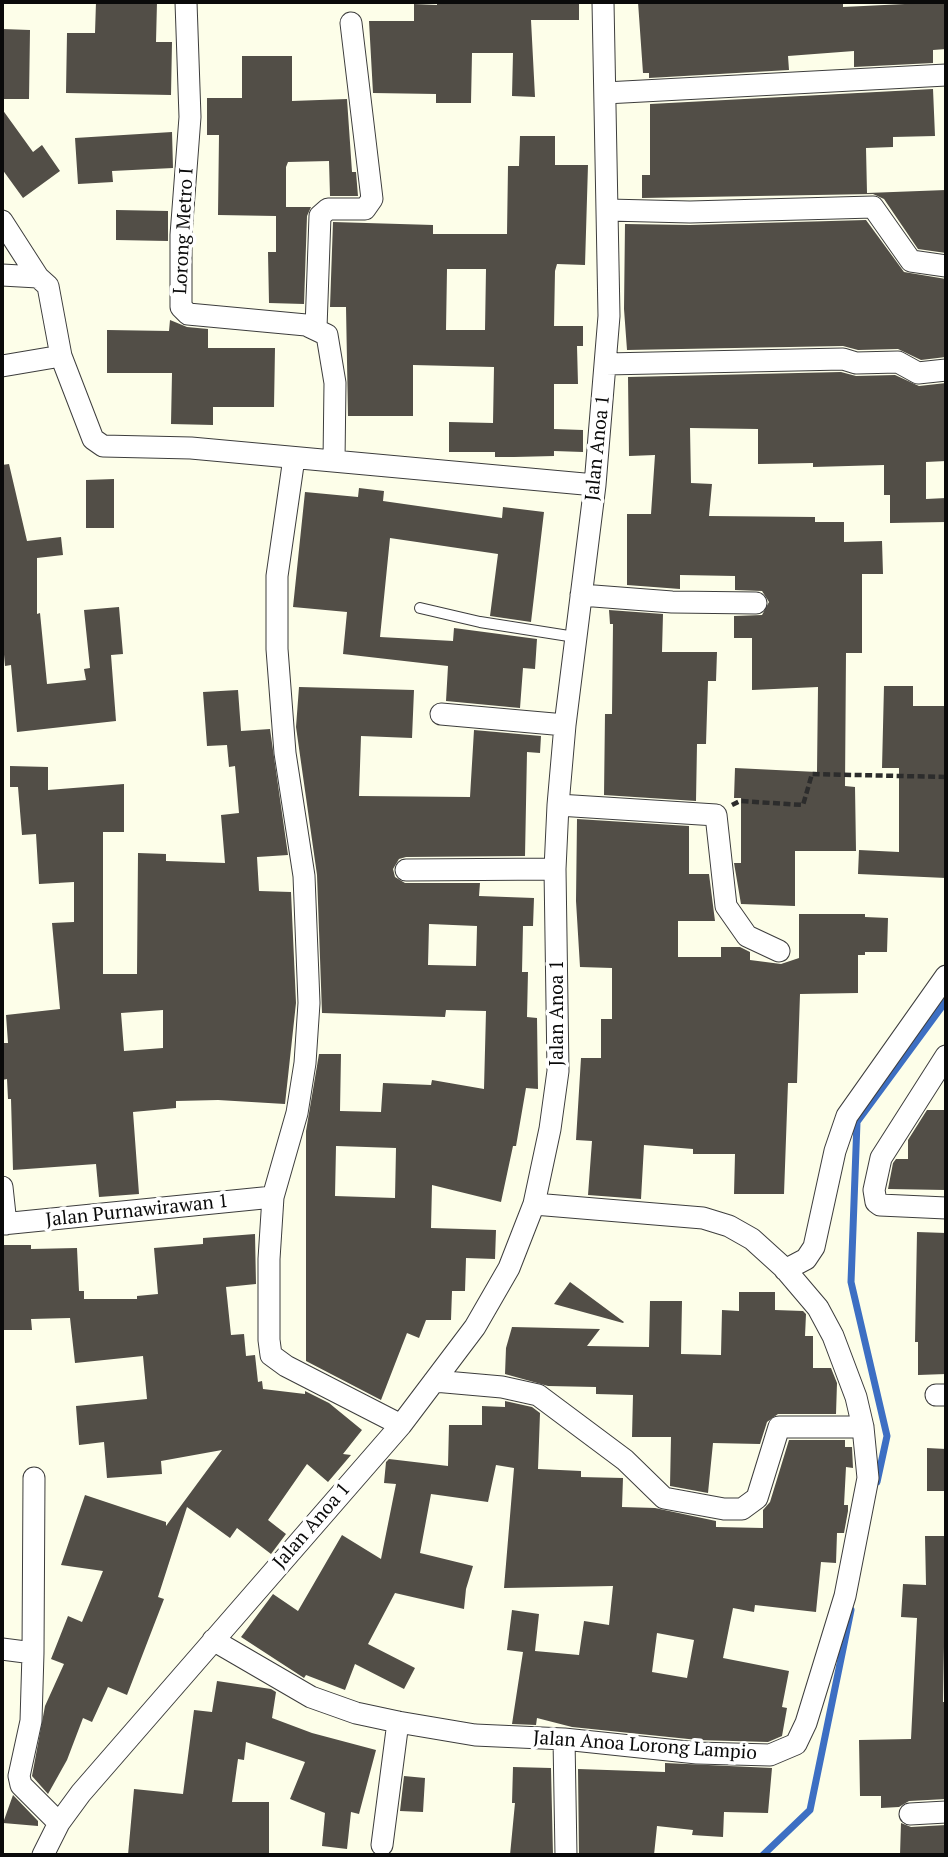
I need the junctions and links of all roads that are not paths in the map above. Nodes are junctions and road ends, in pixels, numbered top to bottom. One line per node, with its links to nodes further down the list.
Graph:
1 (186, 2): 11 (street, Lorong Metro I)
2 (603, 2): 5 (street, Jalan Anoa 1)
3 (351, 23): 11 (street)
4 (946, 75): 5 (street)
5 (605, 93): 6 (street, Jalan Anoa 1)
6 (608, 211): 8 (street); 13 (street, Jalan Anoa 1)
7 (2, 221): 10 (street)
8 (946, 266)
9 (2, 275): 10 (street)
10 (37, 276): 12 (street)
11 (316, 328): 17 (street)
12 (61, 356): 14 (street); 16 (street)
13 (606, 364): 15 (street); 18 (street, Jalan Anoa 1)
14 (2, 366)
15 (946, 370)
16 (294, 458): 17 (street); 32 (street)
17 (334, 461): 18 (street)
18 (595, 485): 19 (street, Jalan Anoa 1)
19 (581, 595): 20 (street); 22 (street, Jalan Anoa 1)
20 (756, 603)
21 (420, 608): 22 (lane)
22 (575, 637): 24 (street, Jalan Anoa 1)
23 (441, 714): 24 (street)
24 (565, 725): 25 (street, Jalan Anoa 1)
25 (558, 805): 26 (street, Jalan Anoa 1); 28 (street)
26 (555, 869): 27 (street); 33 (street, Jalan Anoa 1)
27 (406, 870)
28 (779, 951)
29 (946, 976): 36 (street)
30 (946, 1056): 34 (street)
31 (2, 1187): 35 (street)
32 (273, 1197): 35 (street, Jalan Purnawirawan 1); 38 (street)
33 (534, 1204): 36 (street, Jalan Anoa Lorong Lampio); 37 (street, Jalan Anoa 1)
34 (946, 1208)
35 (4, 1224)
36 (785, 1270): 39 (street, Jalan Anoa Lorong Lampio)
37 (434, 1381): 38 (street, Jalan Anoa 1); 39 (street)
38 (401, 1425): 41 (street, Jalan Anoa 1)
39 (863, 1427): 45 (street, Jalan Anoa Lorong Lampio)
40 (34, 1478): 43 (street)
41 (213, 1640): 44 (street, Jalan Anoa Lorong Lampio); 49 (street, Jalan Anoa 1)
42 (2, 1649): 43 (street)
43 (33, 1653): 46 (street)
44 (398, 1722): 45 (street, Jalan Anoa Lorong Lampio); 50 (street)
45 (564, 1739): 52 (street)
46 (10, 1765): 49 (street)
47 (946, 1812): 48 (street)
48 (910, 1814)
49 (59, 1823): 51 (street, Jalan Anoa 1)
50 (382, 1845)
51 (43, 1855)
52 (566, 1855)

